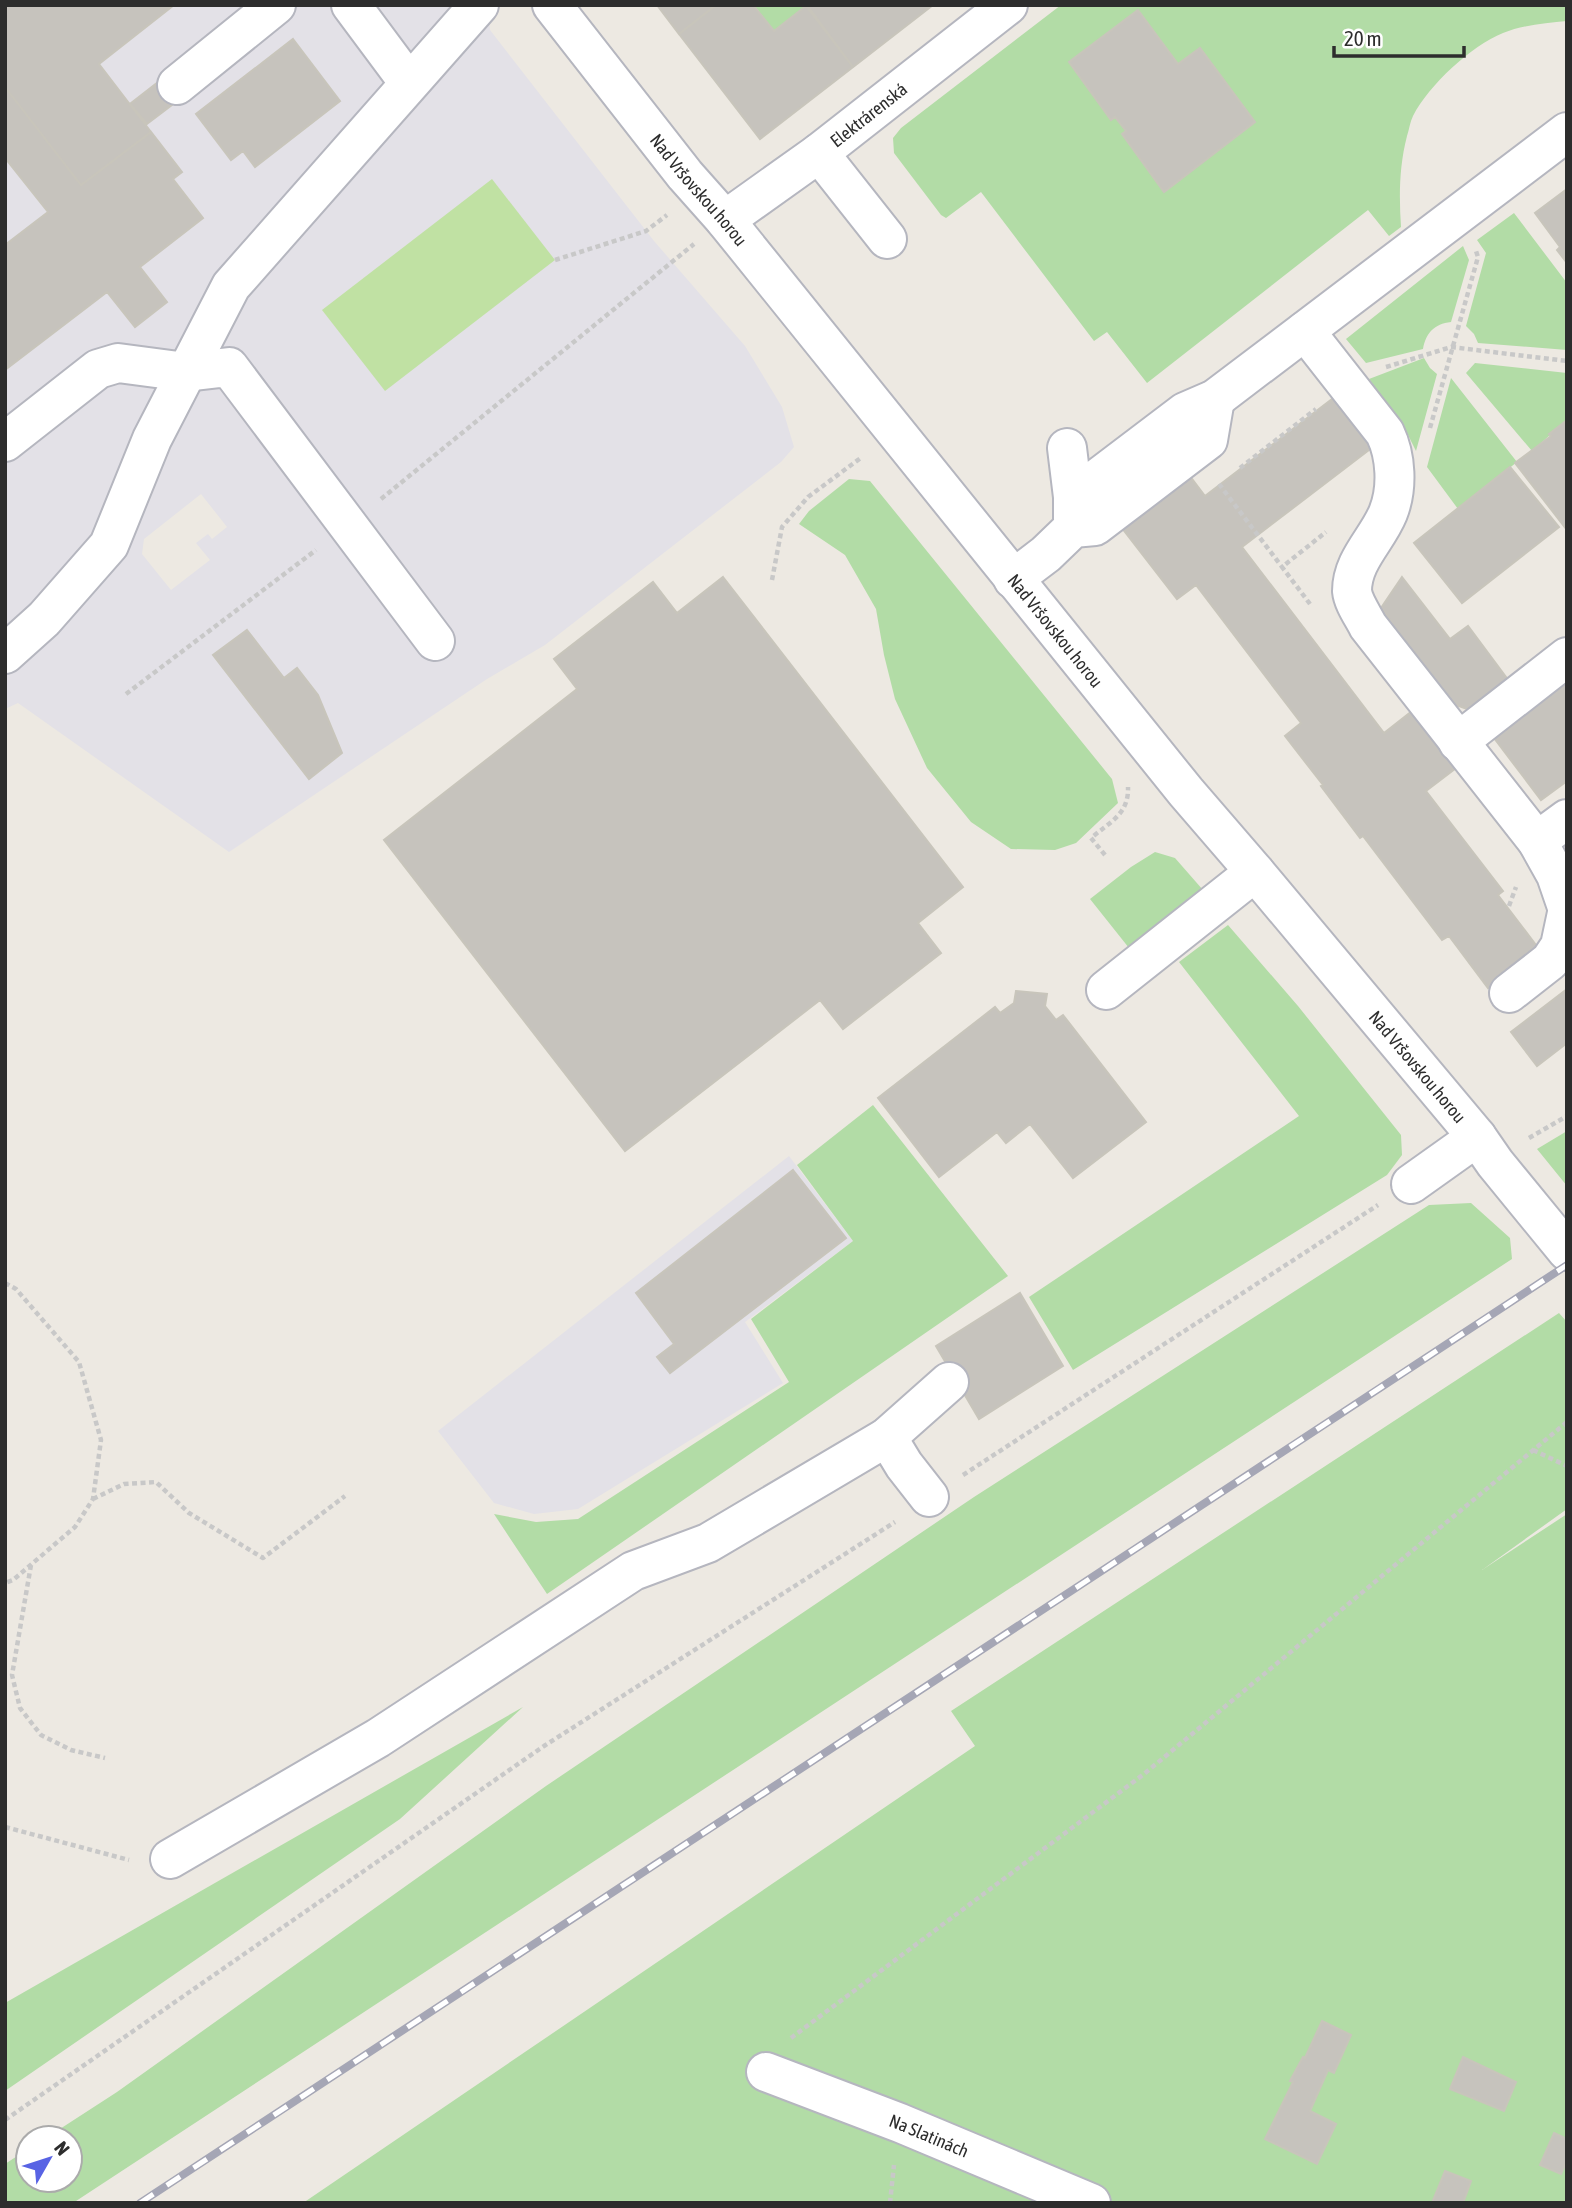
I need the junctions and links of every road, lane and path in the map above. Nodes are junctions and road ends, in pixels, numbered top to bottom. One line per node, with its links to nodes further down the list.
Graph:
1 (276, 5): 7 (street)
2 (351, 5): 6 (street)
3 (479, 5): 6 (street)
4 (552, 5): 11 (street, Nad Vršovskou horou)
5 (1008, 5): 9 (street, Elektrárenská)
6 (409, 83): 18 (street)
7 (177, 85)
8 (1567, 132): 15 (street)
9 (819, 153): 11 (street, Elektrárenská); 12 (street)
10 (668, 215): 14 (path)
11 (725, 220): 27 (path); 29 (street, Nad Vršovskou horou)
12 (887, 239)
13 (1475, 248): 16 (path)
14 (555, 260)
15 (1305, 331): 19 (street); 26 (street)
16 (1451, 347): 17 (path); 19 (path); 25 (path)
17 (1567, 360)
18 (186, 372): 20 (street); 27 (street); 32 (street)
19 (1348, 385): 23 (path); 25 (street)
20 (5, 442)
21 (1067, 448): 26 (street)
22 (863, 456): 30 (path)
23 (1240, 468)
24 (1229, 477): 28 (path)
25 (1394, 481): 35 (street)
26 (1073, 513): 29 (street)
27 (348, 525): 31 (street); 34 (path)
28 (1282, 567)
29 (1013, 579): 38 (street, Nad Vršovskou horou)
30 (772, 580)
31 (435, 641)
32 (5, 654)
33 (1567, 657): 35 (street)
34 (126, 694)
35 (1458, 742): 37 (street)
36 (1567, 818): 37 (street)
37 (1537, 841): 39 (street)
38 (1255, 872): 41 (street); 43 (street, Nad Vršovskou horou)
39 (1567, 907)
40 (1567, 913): 42 (street)
41 (1106, 990)
42 (1510, 993)
43 (1485, 1150): 44 (street); 45 (street, Nad Vršovskou horou)
44 (1411, 1184): 53 (path)
45 (1567, 1251)
46 (5, 1283): 54 (path)
47 (949, 1382): 49 (street)
48 (1567, 1422): 50 (path)
49 (887, 1437): 53 (street); 59 (street)
50 (1533, 1450): 51 (path); 60 (path)
51 (1567, 1466)
52 (345, 1496): 54 (path)
53 (929, 1497): 61 (path)
54 (93, 1499): 55 (path)
55 (31, 1564): 56 (path); 57 (path)
56 (5, 1583)
57 (105, 1758)
58 (5, 1826): 59 (path)
59 (170, 1859)
60 (765, 2072): 62 (street, Na Slatinách)
61 (5, 2120)
62 (1091, 2203)

